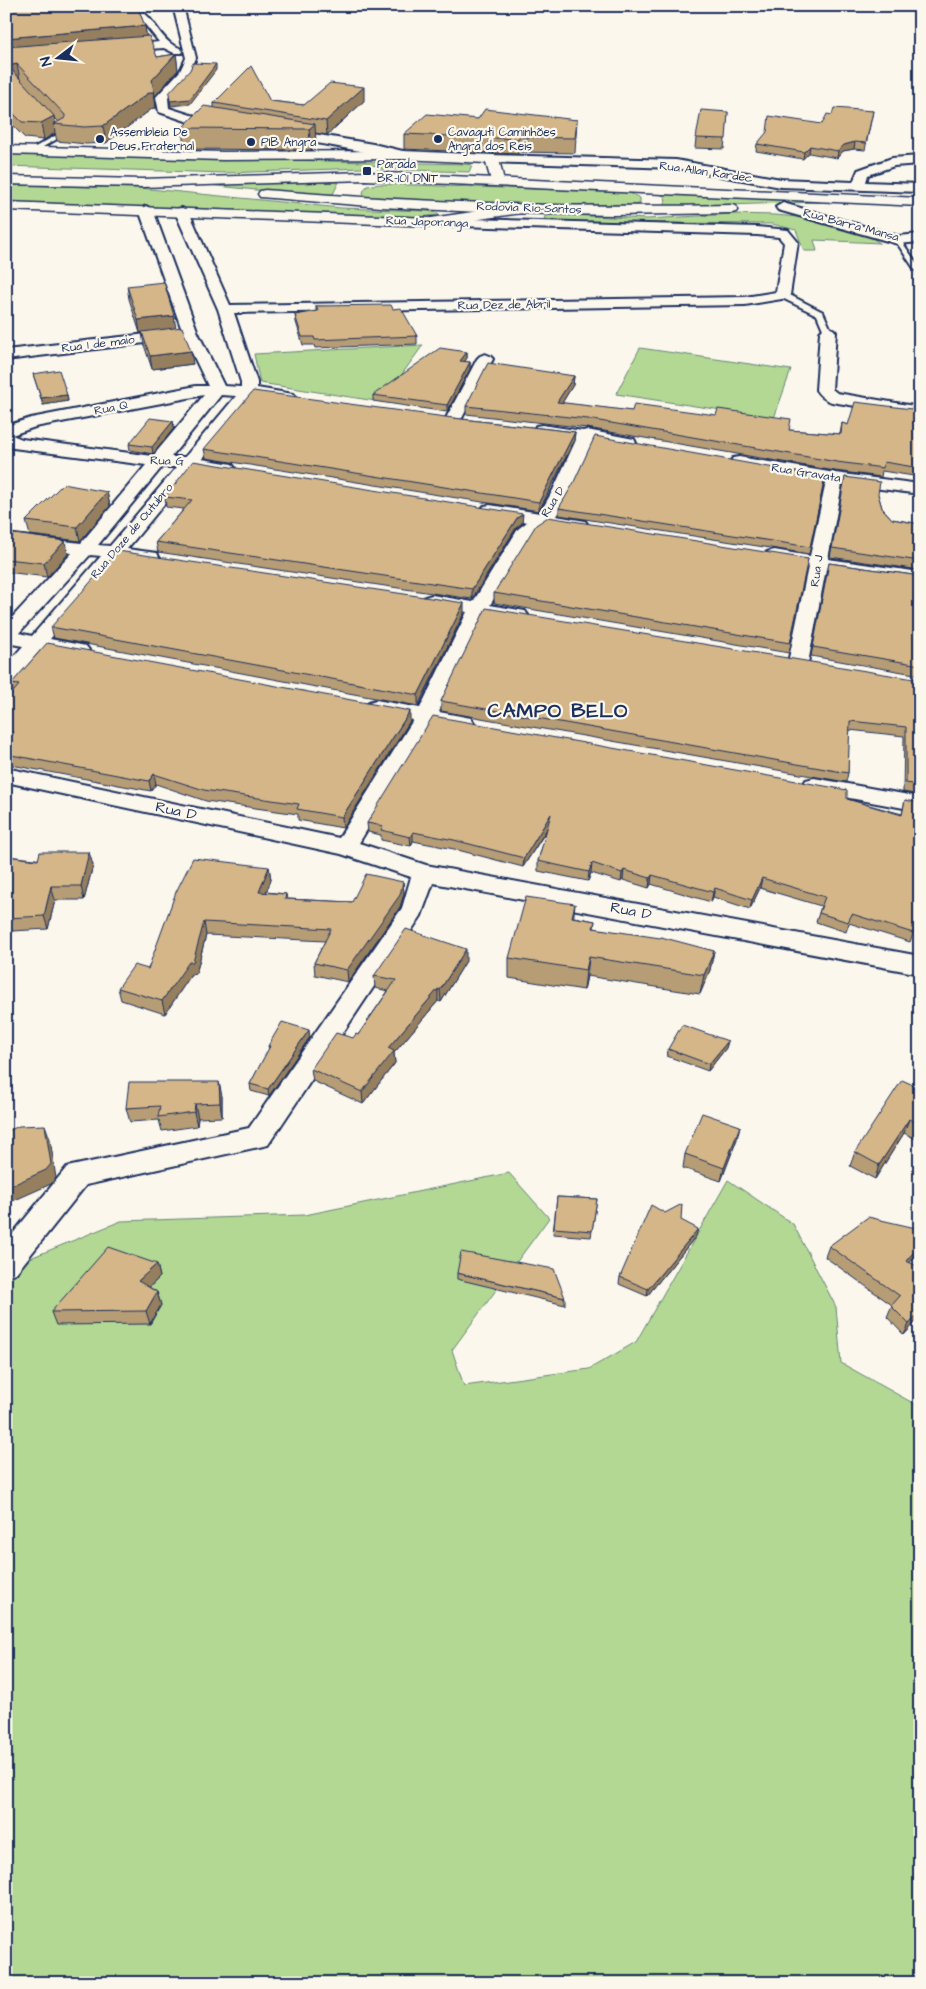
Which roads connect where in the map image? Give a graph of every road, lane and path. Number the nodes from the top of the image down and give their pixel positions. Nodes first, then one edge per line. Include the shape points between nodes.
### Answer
1 (125, 6) edge
2 (178, 6) edge
3 (166, 45) junction
4 (106, 50) edge
5 (191, 58) junction
6 (51, 119) edge
7 (237, 126) edge
8 (266, 130) edge
9 (6, 150) edge
10 (32, 151) junction
11 (403, 155) junction
12 (492, 159) junction
13 (920, 160) edge
14 (365, 176) junction
15 (6, 180) edge
16 (497, 181) junction
17 (142, 183) junction
18 (858, 187) junction
19 (635, 188) junction
20 (919, 198) edge
21 (354, 202) junction
22 (6, 206) edge
23 (783, 207) junction
24 (530, 208) junction
25 (146, 210) junction
26 (182, 212) junction
27 (626, 212) junction
28 (431, 222) junction
29 (920, 238) edge
30 (898, 240) junction
31 (917, 269) dead end
32 (783, 295) junction
33 (225, 309) junction
34 (828, 332) joint
35 (190, 333) junction
36 (6, 355) edge
37 (241, 356) junction
38 (485, 359) dead end
39 (204, 361) junction
40 (218, 389) junction
41 (248, 391) junction
42 (307, 399) edge
43 (920, 412) edge
44 (433, 417) edge
45 (453, 420) junction
46 (472, 422) edge
47 (529, 429) edge
48 (6, 432) edge
49 (587, 436) junction
50 (6, 439) edge
51 (644, 445) edge
52 (720, 458) edge
53 (159, 462) junction
54 (190, 462) junction
55 (239, 470) edge
56 (835, 478) junction
57 (920, 489) edge
58 (476, 508) edge
59 (545, 519) junction
60 (593, 527) edge
61 (6, 539) edge
62 (86, 548) junction
63 (115, 552) junction
64 (759, 554) edge
65 (164, 560) edge
66 (817, 563) junction
67 (920, 578) edge
68 (419, 599) edge
69 (478, 609) junction
70 (536, 618) edge
71 (6, 637) edge
72 (37, 643) junction
73 (96, 654) edge
74 (779, 660) edge
75 (6, 678) edge
76 (358, 703) edge
77 (426, 716) junction
78 (484, 726) edge
79 (6, 775) edge
80 (794, 781) edge
81 (920, 804) edge
82 (345, 847) junction
83 (424, 873) junction
84 (920, 965) edge
85 (6, 1264) edge

1 - 3 street via 147,20
2 - 5 street
3 - 4 street
3 - 5 street
5 - 7 street via 185,72 162,97 163,110
6 - 10 lane via 64,133
8 - 11 street
9 - 10 main road
10 - 11 main road via 223,156
11 - 12 main road
12 - 16 main road
12 - 18 street, Rua Allan Kardec via 676,164 781,184
13 - 18 street via 892,162 862,173
14 - 16 main road, Rodovia Rio-Santos
14 - 17 main road, Rodovia Rio-Santos
14 - 21 main road via 349,185 345,195
15 - 17 main road, Rodovia Rio-Santos
16 - 19 main road, Rodovia Rio-Santos
17 - 21 main road, Rodovia Rio-Santos
18 - 20 street, Rua Allan Kardec
19 - 20 main road, Rodovia Rio-Santos
19 - 27 main road via 648,195 650,202
20 - 23 main road, Rodovia Rio-Santos
21 - 24 main road, Rodovia Rio-Santos
22 - 25 main road, Rua Japoranga
23 - 27 main road, Rodovia Rio-Santos
23 - 30 street, Rua Barra Mansa
24 - 27 main road, Rodovia Rio-Santos
24 - 28 main road
25 - 26 main road, Rua Japoranga
25 - 35 street
26 - 28 main road, Rua Japoranga
26 - 33 street
28 - 32 street, Rua Japoranga via 783,233 791,242
29 - 30 street, Rua Barra Mansa
30 - 31 lane
32 - 33 street, Rua Dez de Abril via 746,301
32 - 34 lane via 820,314
33 - 37 street
34 - 43 street via 824,390 832,397
35 - 36 street, Rua 1 de maio
35 - 39 street
37 - 39 street
37 - 41 street via 249,382
38 - 45 street
39 - 40 street
40 - 41 street
40 - 48 street, Rua Q via 32,423
40 - 53 street, Rua Doze de Outubro
41 - 42 street
41 - 54 street, Rua Doze de Outubro
44 - 45 street
45 - 46 street
47 - 49 street
49 - 51 street
49 - 59 street, Rua D
50 - 53 street, Rua G via 19,444
52 - 56 street, Rua Gravata
53 - 54 street, Rua G
53 - 62 street, Rua Doze de Outubro
54 - 55 street, Rua G
54 - 63 street, Rua Doze de Outubro
56 - 57 street, Rua Gravata
56 - 66 street, Rua J
58 - 59 street
59 - 60 street
59 - 69 street, Rua D via 527,529
61 - 62 street
62 - 63 street
62 - 71 street, Rua Doze de Outubro
63 - 65 street
63 - 72 street, Rua Doze de Outubro
64 - 66 street
66 - 67 street
66 - 74 street, Rua J via 807,664
68 - 69 street
69 - 70 street
69 - 77 street, Rua D
71 - 72 street
72 - 73 street
72 - 75 street, Rua Doze de Outubro
76 - 77 street
77 - 78 street
77 - 82 street, Rua D
79 - 82 street, Rua D
80 - 81 street
82 - 83 street, Rua D
83 - 84 street, Rua D
83 - 85 street via 413,910 258,1137 77,1175

